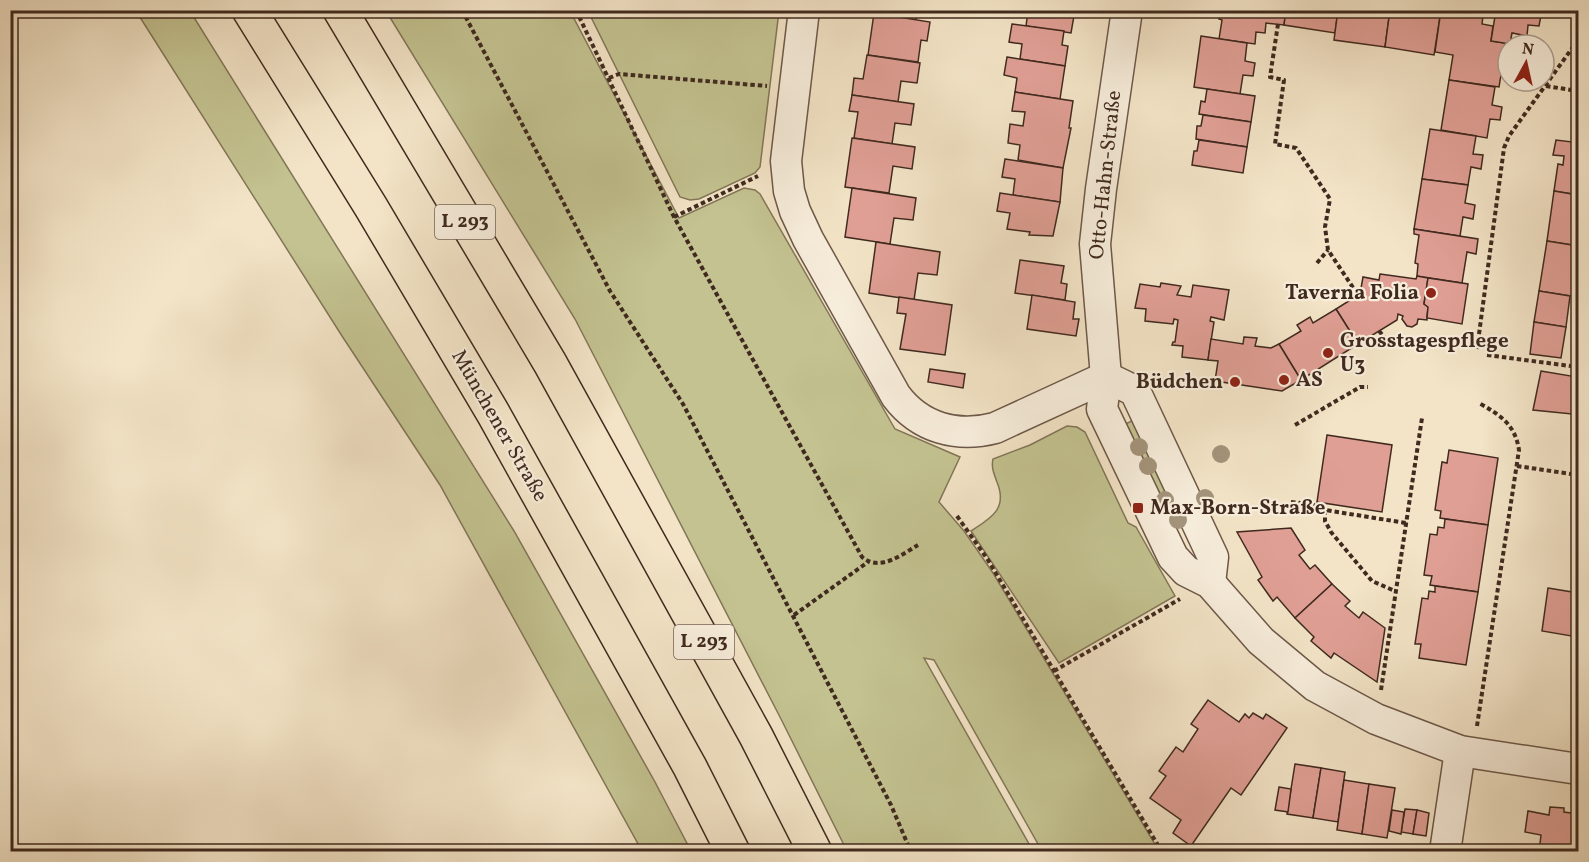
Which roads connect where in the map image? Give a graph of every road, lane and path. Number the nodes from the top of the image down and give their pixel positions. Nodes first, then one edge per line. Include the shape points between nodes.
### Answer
1 (249, 10) edge
2 (340, 10) edge
3 (462, 10) edge
4 (576, 10) edge
5 (804, 10) edge
6 (1127, 10) edge
7 (1278, 24) dead end
8 (1578, 40) edge
9 (1556, 72) edge
10 (609, 78) junction
11 (795, 88) junction
12 (1556, 88) edge
13 (1578, 91) edge
14 (1541, 93) edge
15 (786, 161) junction
16 (674, 217) junction
17 (1328, 250) junction
18 (1317, 263) dead end
19 (1358, 295) dead end
20 (1379, 331) dead end
21 (1386, 339) dead end
22 (1477, 349) dead end
23 (1487, 355) dead end
24 (1578, 367) edge
25 (1106, 376) junction
26 (1368, 387) dead end
27 (1479, 403) dead end
28 (1422, 418) dead end
29 (1295, 425) dead end
30 (1517, 466) junction
31 (1578, 475) edge
32 (1291, 502) dead end
33 (1325, 510) junction
34 (957, 516) dead end
35 (1406, 522) junction
36 (918, 545) dead end
37 (868, 562) junction
38 (1210, 583) junction
39 (1395, 591) junction
40 (794, 615) junction
41 (1054, 671) junction
42 (1376, 719) junction
43 (1466, 752) junction
44 (1578, 769) edge
45 (732, 852) edge
46 (815, 852) edge
47 (911, 852) edge
48 (1162, 852) edge
49 (1445, 852) edge

1 - 45 highway, Münchener Straße via 493,413 690,767
2 - 46 highway, L 293 via 550,363 750,725
3 - 40 path via 610,291 683,404
4 - 10 path
5 - 11 street
6 - 25 street, Otto-Hahn-Straße via 1095,244
7 - 17 path via 1270,78 1284,80 1275,144 1296,148 1330,199 1325,227
8 - 9 path
10 - 11 path via 619,74
10 - 16 path
11 - 15 street
12 - 13 path
14 - 22 path via 1509,135 1504,148
15 - 16 path
15 - 25 street via 789,191 808,239 904,407 947,431 980,432 995,429
16 - 37 path
17 - 18 path
17 - 19 path
20 - 21 path
23 - 24 path
25 - 38 street via 1135,391 1213,557
26 - 29 path via 1360,387
27 - 30 path via 1502,416 1517,437
28 - 35 path
30 - 31 path
30 - 43 path
32 - 33 path
33 - 35 path
33 - 39 path via 1331,532 1372,581
34 - 41 path
35 - 39 path
36 - 37 path via 886,562
37 - 40 path
38 - 41 path
38 - 42 street via 1261,641 1315,686
39 - 42 path
40 - 47 path
41 - 48 path
42 - 43 street
43 - 44 street
43 - 49 street

